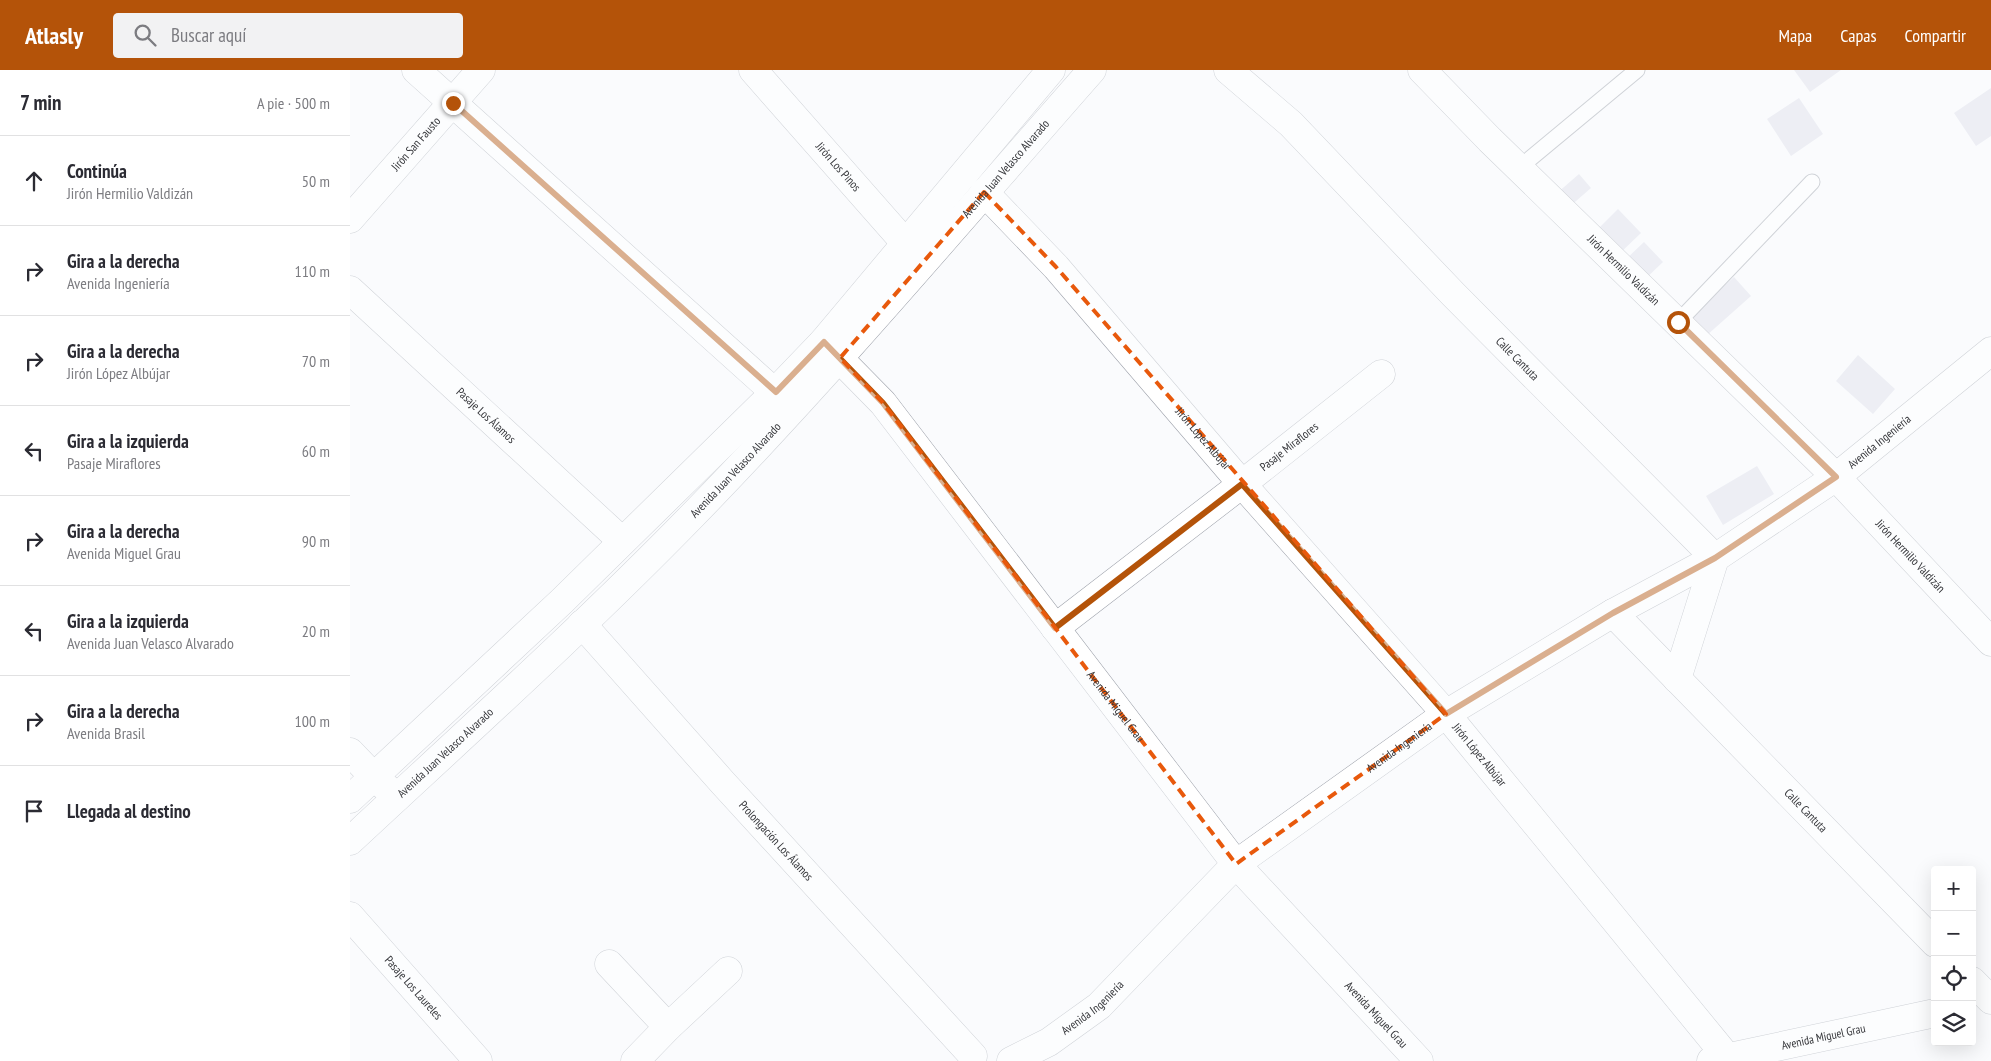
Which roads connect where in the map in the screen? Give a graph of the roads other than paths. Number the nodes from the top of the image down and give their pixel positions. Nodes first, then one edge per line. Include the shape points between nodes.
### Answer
1 (416, 70) edge
2 (481, 70) edge
3 (753, 70) edge
4 (1051, 70) edge
5 (1092, 70) edge
6 (1228, 70) edge
7 (1422, 70) edge
8 (1638, 70) edge
9 (453, 103) junction
10 (1519, 168) junction
11 (1812, 182) dead end
12 (984, 192) junction
13 (350, 218) edge
14 (914, 254) junction
15 (350, 290) edge
16 (1678, 322) junction
17 (832, 350) junction
18 (1991, 351) edge
19 (1380, 374) dead end
20 (784, 401) junction
21 (1836, 477) junction
22 (1242, 484) junction
23 (622, 541) junction
24 (1715, 558) junction
25 (1613, 613) junction
26 (582, 624) junction
27 (1055, 628) junction
28 (1991, 642) edge
29 (1677, 679) junction
30 (1446, 714) junction
31 (350, 752) edge
32 (374, 777) junction
33 (397, 797) junction
34 (350, 799) edge
35 (350, 842) edge
36 (1236, 864) junction
37 (350, 916) edge
38 (1931, 939) edge
39 (609, 964) dead end
40 (728, 971) dead end
41 (1976, 985) edge
42 (1991, 1001) edge
43 (1976, 1004) edge
44 (1931, 1014) edge
45 (668, 1027) junction
46 (973, 1056) dead end
47 (1719, 1059) edge
48 (478, 1061) edge
49 (635, 1061) edge
50 (1011, 1061) edge
51 (1419, 1061) edge

1 - 9 street
2 - 9 street, Jirón San Fausto
3 - 14 street, Jirón Los Pinos
4 - 14 street, Avenida Juan Velasco Alvarado via 965,171
5 - 12 street, Avenida Juan Velasco Alvarado
6 - 24 street, Calle Cantuta via 1292,124 1453,294
7 - 10 street, Jirón Hermilio Valdizán
8 - 10 lane
9 - 13 street, Jirón San Fausto
9 - 20 street
10 - 16 street, Jirón Hermilio Valdizán
11 - 16 lane
12 - 14 street, Avenida Juan Velasco Alvarado
12 - 22 street, Jirón López Albújar via 1056,267
14 - 17 street, Avenida Juan Velasco Alvarado
15 - 23 street, Pasaje Los Álamos
16 - 21 street, Jirón Hermilio Valdizán
17 - 20 street, Avenida Juan Velasco Alvarado
17 - 27 street, Avenida Miguel Grau via 883,403
18 - 21 street, Avenida Ingeniería
19 - 22 street, Pasaje Miraflores
20 - 23 street, Avenida Juan Velasco Alvarado
20 - 26 street, Avenida Juan Velasco Alvarado via 692,516
21 - 24 street, Avenida Ingeniería
21 - 28 street, Jirón Hermilio Valdizán
22 - 27 street, Pasaje Miraflores
22 - 30 street, Jirón López Albújar
23 - 32 street, Avenida Juan Velasco Alvarado
24 - 25 street, Avenida Ingeniería
24 - 29 street
25 - 29 street, Calle Cantuta
25 - 30 street, Avenida Ingeniería
26 - 33 street, Avenida Juan Velasco Alvarado
26 - 46 street, Prolongación Los Álamos via 723,784
27 - 36 street, Avenida Miguel Grau
29 - 38 street, Calle Cantuta
30 - 36 street, Avenida Ingeniería
30 - 47 street, Jirón López Albújar
31 - 32 street
32 - 33 street
32 - 34 street, Avenida Juan Velasco Alvarado
33 - 35 street, Avenida Juan Velasco Alvarado
36 - 50 street, Avenida Ingeniería via 1099,1006 1049,1042
36 - 51 street, Avenida Miguel Grau
37 - 48 street, Pasaje Los Laureles
39 - 45 street
40 - 45 street
41 - 42 street
42 - 43 street
44 - 47 street, Avenida Miguel Grau
45 - 49 street

